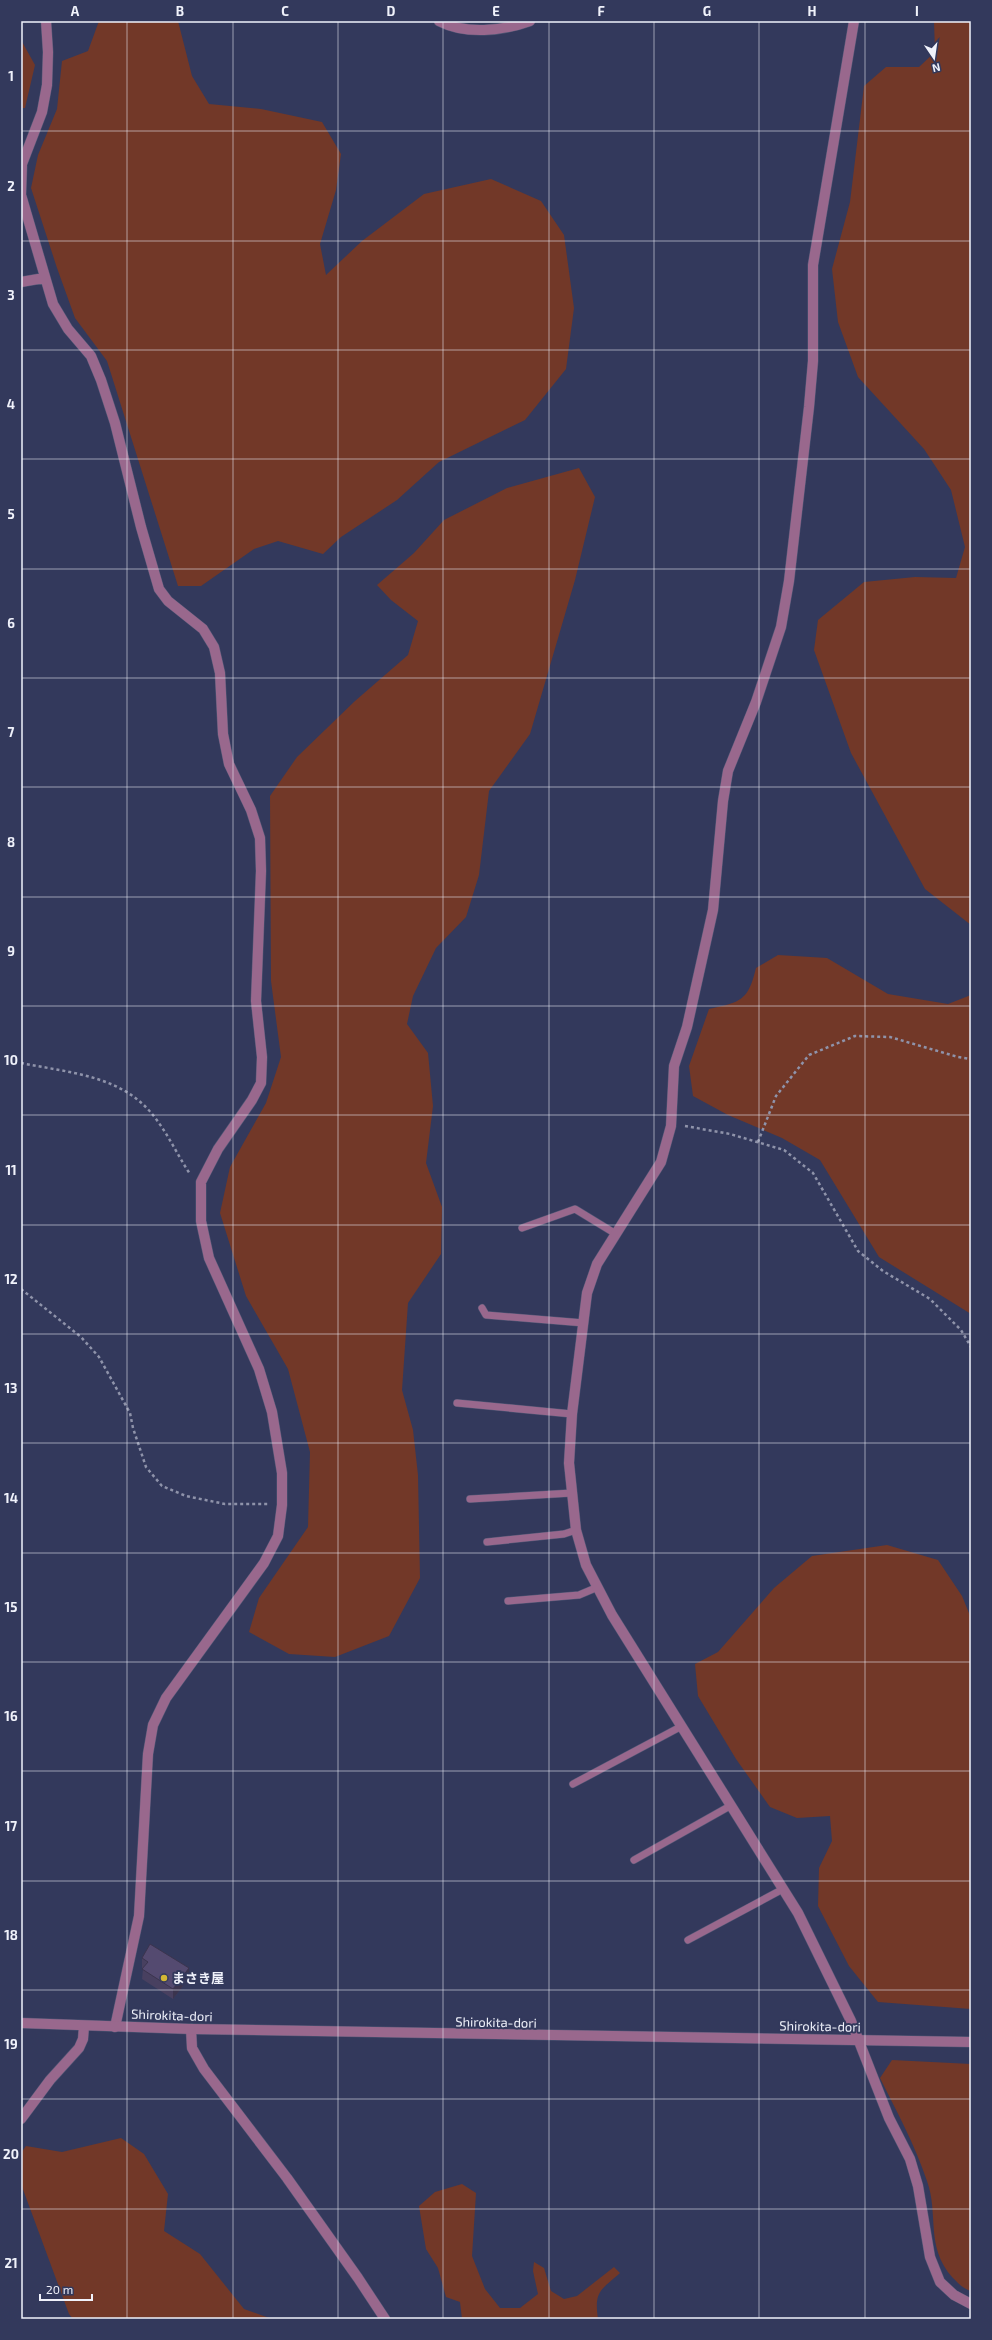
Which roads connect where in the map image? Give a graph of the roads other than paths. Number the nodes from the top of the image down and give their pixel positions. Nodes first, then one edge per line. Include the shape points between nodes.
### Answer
1 (46, 21) edge
2 (439, 21) edge
3 (530, 21) edge
4 (854, 21) edge
5 (44, 278) junction
6 (21, 282) edge
7 (522, 1228) dead end
8 (616, 1234) junction
9 (482, 1308) dead end
10 (584, 1323) junction
11 (457, 1403) dead end
12 (572, 1414) junction
13 (572, 1493) junction
14 (470, 1499) dead end
15 (576, 1530) junction
16 (486, 1542) dead end
17 (598, 1587) junction
18 (508, 1601) dead end
19 (682, 1726) junction
20 (573, 1784) dead end
21 (730, 1806) junction
22 (634, 1860) dead end
23 (784, 1889) junction
24 (688, 1940) dead end
25 (21, 2023) edge
26 (84, 2026) junction
27 (115, 2027) junction
28 (192, 2029) junction
29 (860, 2040) junction
30 (971, 2042) edge
31 (21, 2119) edge
32 (971, 2304) edge
33 (385, 2319) edge

1 - 5 street via 47,85 42,112 22,164 21,195
2 - 3 street via 452,28 480,30 520,25
4 - 8 street via 814,265 813,361 789,581 781,626 770,663 728,771 713,910 687,1027 674,1066 671,1126 661,1162
5 - 6 street
5 - 27 street via 53,304 68,329 91,356 101,380 159,589 168,601 203,629 214,647 220,673 223,734 229,764 251,810 260,838 256,1001 262,1058 261,1083 218,1149 201,1182 201,1221 210,1258 259,1369 272,1412 282,1473 282,1505 278,1536 264,1564 166,1698 153,1725 148,1754 139,1916
7 - 8 lane via 576,1209
8 - 10 street via 597,1264 586,1293
9 - 10 lane via 486,1315
10 - 12 street
11 - 12 lane
12 - 13 street via 569,1463
13 - 14 lane
13 - 15 street
15 - 16 lane via 564,1534
15 - 17 street via 586,1565
17 - 18 lane via 580,1596
17 - 19 street via 612,1615
19 - 20 lane
19 - 21 street
21 - 22 lane
21 - 23 street
23 - 24 lane
23 - 29 street
25 - 26 street, Shirokita-dori
26 - 27 street, Shirokita-dori
26 - 31 street via 79,2048 50,2080
27 - 28 street, Shirokita-dori
28 - 29 street, Shirokita-dori
28 - 33 street via 192,2048 204,2069 287,2178
29 - 30 street, Shirokita-dori
29 - 32 street via 889,2118 910,2159 918,2186 930,2257 940,2282 954,2295

